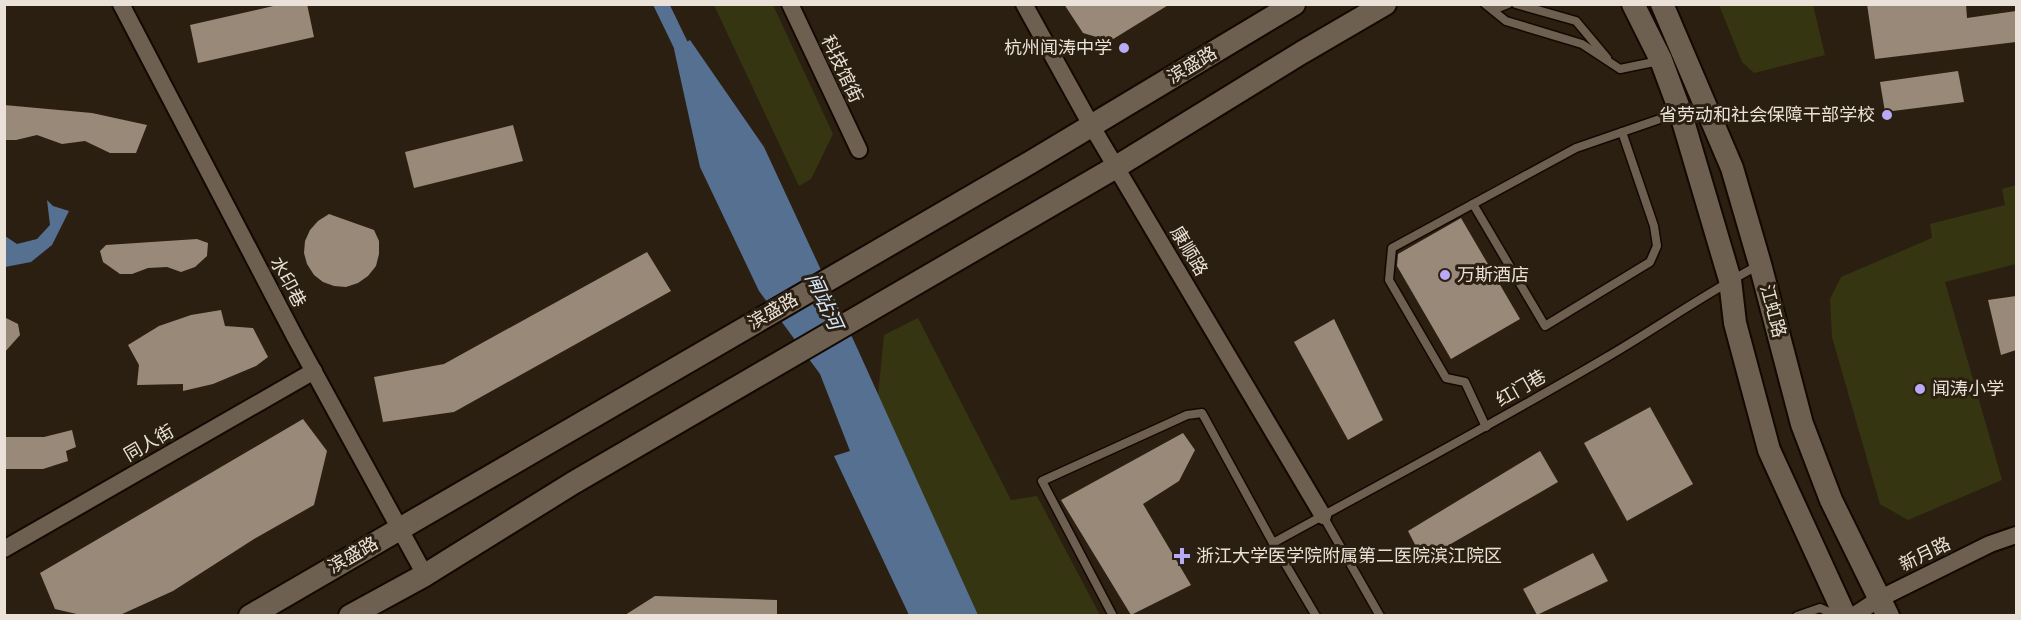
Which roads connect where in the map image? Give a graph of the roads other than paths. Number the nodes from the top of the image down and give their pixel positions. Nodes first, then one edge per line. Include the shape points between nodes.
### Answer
1 (121, 4) edge
2 (790, 4) edge
3 (1024, 4) edge
4 (1294, 4) edge
5 (1385, 4) edge
6 (1508, 4) edge
7 (1516, 4) edge
8 (1633, 4) edge
9 (1662, 4) edge
10 (1489, 7) edge
11 (1661, 60) junction
12 (1612, 65) junction
13 (1680, 111) junction
14 (1091, 125) junction
15 (1622, 132) junction
16 (859, 150) dead end
17 (1116, 167) junction
18 (1473, 204) junction
19 (1760, 264) junction
20 (1730, 280) junction
21 (314, 371) junction
22 (1486, 427) junction
23 (1323, 516) junction
24 (399, 528) junction
25 (2016, 535) edge
26 (1273, 543) junction
27 (4, 549) edge
28 (425, 575) junction
29 (1883, 607) edge
30 (250, 615) edge
31 (350, 615) edge
32 (1113, 615) edge
33 (1316, 615) edge
34 (1380, 615) edge
35 (1797, 615) edge
36 (1838, 615) edge
37 (1845, 615) edge
38 (1853, 615) edge

1 - 21 street, 水印巷
2 - 16 street, 科技馆街
3 - 14 street, 康顺路
4 - 14 main road, 滨盛路
5 - 17 main road
6 - 10 lane
7 - 12 lane via 1576,21
8 - 11 main road, 江虹路
9 - 19 main road, 江虹路 via 1732,168
10 - 12 lane via 1506,21 1582,44
11 - 12 lane via 1620,69
11 - 13 main road, 江虹路
13 - 15 lane
13 - 20 main road, 江虹路
14 - 17 street, 康顺路
14 - 24 main road, 滨盛路
15 - 18 lane via 1576,148
15 - 18 lane via 1654,226 1657,246 1650,262 1545,326
17 - 23 street, 康顺路
17 - 28 main road via 573,483
18 - 22 lane via 1392,248 1389,280 1446,378 1465,382
19 - 20 lane, 红门巷
19 - 29 main road, 江虹路 via 1803,424 1832,500
20 - 22 lane, 红门巷
20 - 37 main road, 江虹路 via 1735,323 1770,450
21 - 24 street, 水印巷
21 - 27 street, 同人街
22 - 23 lane, 红门巷
23 - 26 lane, 红门巷
23 - 34 lane
24 - 28 street, 水印巷
24 - 30 main road, 滨盛路
25 - 29 street, 新月路 via 1990,544
26 - 32 lane via 1202,413 1187,415 1042,481
26 - 33 lane
28 - 31 main road
29 - 38 street, 新月路
35 - 36 lane via 1820,608

